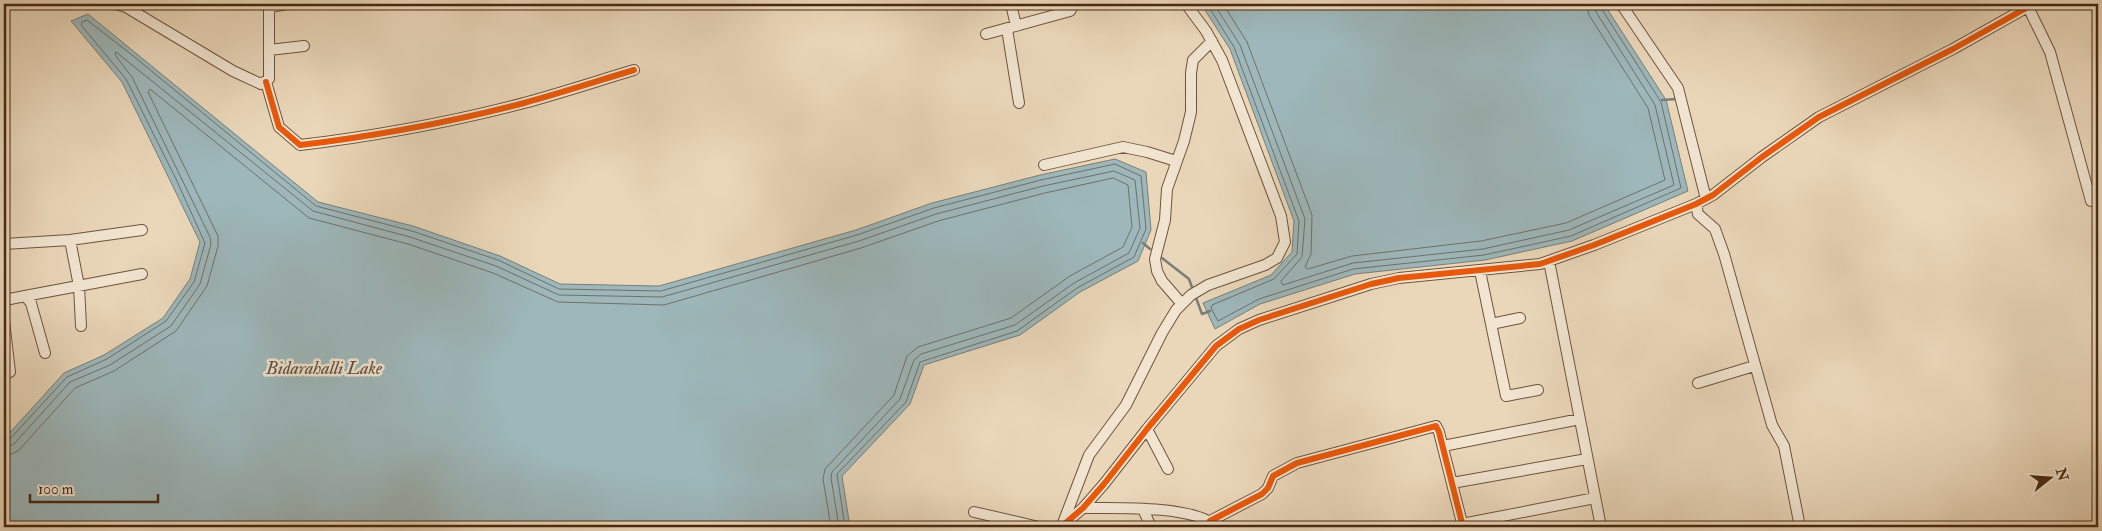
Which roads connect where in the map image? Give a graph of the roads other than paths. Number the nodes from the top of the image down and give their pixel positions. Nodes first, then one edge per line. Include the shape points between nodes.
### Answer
1 (88, 4) edge
2 (109, 4) edge
3 (115, 4) edge
4 (287, 4) edge
5 (1010, 4) edge
6 (1074, 4) edge
7 (1186, 4) edge
8 (1621, 4) edge
9 (270, 5) edge
10 (2030, 5) edge
11 (1011, 27) junction
12 (986, 34) dead end
13 (1212, 41) junction
14 (304, 46) dead end
15 (269, 50) junction
16 (634, 70) dead end
17 (266, 82) junction
18 (1019, 103) dead end
19 (1176, 161) junction
20 (1044, 165) dead end
21 (1706, 199) junction
22 (2091, 201) dead end
23 (1696, 204) junction
24 (142, 230) dead end
25 (70, 240) junction
26 (4, 244) edge
27 (1549, 262) junction
28 (1480, 271) junction
29 (142, 274) dead end
30 (79, 286) junction
31 (25, 296) junction
32 (4, 297) edge
33 (1182, 304) junction
34 (1520, 318) dead end
35 (4, 321) edge
36 (1491, 324) junction
37 (81, 326) dead end
38 (44, 353) dead end
39 (1754, 366) junction
40 (10, 372) dead end
41 (1698, 383) dead end
42 (1538, 390) dead end
43 (1580, 419) junction
44 (1146, 429) junction
45 (1443, 446) junction
46 (1588, 459) junction
47 (1168, 469) dead end
48 (1452, 483) junction
49 (1595, 498) junction
50 (1083, 508) junction
51 (1142, 509) junction
52 (974, 512) dead end
53 (1213, 524) edge
54 (1062, 526) edge
55 (1462, 526) edge
56 (1039, 527) edge
57 (1151, 527) edge
58 (1601, 527) edge
59 (1800, 527) edge

1 - 2 street
3 - 17 street via 126,7 234,71 262,84
4 - 9 street
5 - 11 street
6 - 11 street via 1070,11
7 - 13 street
8 - 21 street via 1674,80
9 - 15 street
10 - 21 street via 1953,49 1818,117
10 - 22 street via 2050,52
11 - 12 street
11 - 18 street
13 - 19 street via 1193,60 1191,112
13 - 33 street via 1281,216 1285,237 1281,253 1272,262 1208,285
14 - 15 street
15 - 17 street via 269,79
16 - 17 street via 523,103 338,141 300,145 280,127
19 - 20 street via 1123,147
19 - 33 street via 1167,190 1165,220 1155,259 1162,281
21 - 23 street
23 - 27 street
23 - 39 street via 1698,214 1715,229
24 - 25 street
25 - 26 street
25 - 30 street
27 - 28 street
27 - 43 street
28 - 36 street
28 - 44 street via 1399,278 1371,284 1249,324 1216,346
29 - 30 street
30 - 31 street
30 - 37 street
31 - 32 street
31 - 38 street via 31,303
33 - 54 street via 1167,324 1126,405 1089,455
34 - 36 street
35 - 40 street
36 - 42 street via 1506,396
39 - 41 street
39 - 59 street via 1772,425 1784,446
43 - 45 street
43 - 46 street
44 - 47 street
44 - 50 street
45 - 48 street
45 - 53 street via 1438,428 1433,426 1306,460 1273,476 1262,494
46 - 48 street
46 - 49 street
48 - 55 street
49 - 55 street
49 - 58 street
50 - 51 street
50 - 54 street
51 - 53 street via 1194,515
51 - 57 street
52 - 56 street

